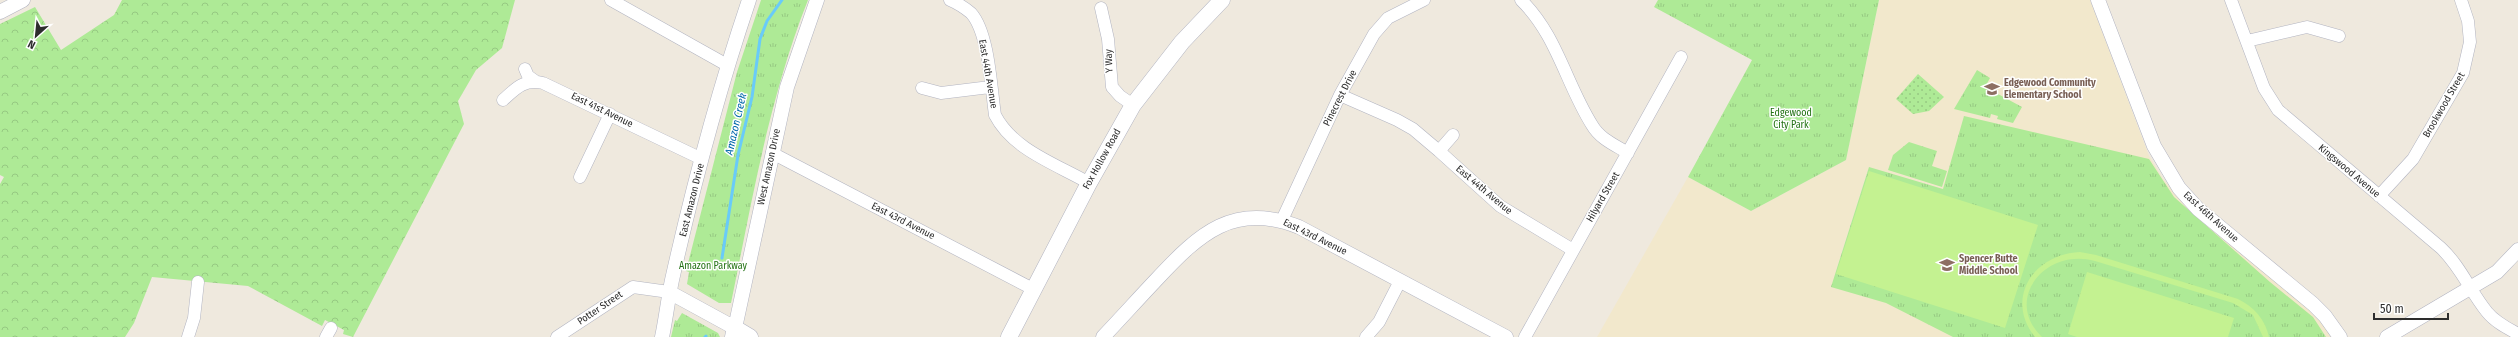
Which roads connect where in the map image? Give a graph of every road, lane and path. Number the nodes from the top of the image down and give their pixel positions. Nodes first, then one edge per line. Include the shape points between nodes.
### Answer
1 (23, 0) edge
2 (612, 0) edge
3 (749, 0) edge
4 (817, 0) edge
5 (950, 0) edge
6 (1222, 0) edge
7 (1424, 0) edge
8 (1521, 0) edge
9 (2098, 0) edge
10 (2231, 0) edge
11 (2461, 0) edge
12 (1101, 8) dead end
13 (0, 12) edge
14 (2339, 36) dead end
15 (2247, 41) junction
16 (1681, 57) dead end
17 (727, 65) junction
18 (525, 69) dead end
19 (535, 81) junction
20 (990, 87) junction
21 (922, 88) dead end
22 (1340, 95) junction
23 (503, 100) dead end
24 (1132, 105) junction
25 (610, 114) junction
26 (1454, 136) dead end
27 (1439, 151) junction
28 (1628, 153) junction
29 (772, 154) junction
30 (702, 159) junction
31 (580, 177) dead end
32 (1089, 183) junction
33 (2379, 196) junction
34 (1282, 220) junction
35 (1573, 250) junction
36 (2518, 250) edge
37 (1400, 281) junction
38 (198, 282) dead end
39 (2472, 287) junction
40 (1033, 289) junction
41 (669, 292) junction
42 (734, 333) edge
43 (2518, 334) edge
44 (188, 337) edge
45 (557, 337) edge
46 (662, 337) edge
47 (750, 337) edge
48 (1009, 337) edge
49 (1103, 337) edge
50 (1366, 337) edge
51 (1506, 337) edge
52 (1525, 337) edge
53 (2340, 337) edge
54 (2387, 337) edge

1 - 13 street
2 - 17 street
3 - 17 street, East Amazon Drive
4 - 29 street, West Amazon Drive via 786,87
5 - 20 street, East 44th Avenue via 971,14 978,25 983,39
6 - 24 main road, Fox Hollow Road via 1182,42
7 - 22 street, Pinecrest Drive via 1388,18 1374,34
8 - 28 street via 1534,12 1550,37 1592,126 1606,141
9 - 53 street, East 46th Avenue via 2154,146 2179,188 2198,209 2313,304
10 - 15 street, Kingswood Avenue
11 - 33 street, Brookwood Street via 2468,21 2470,42 2463,73 2413,159
12 - 24 street, Y Way via 1108,39 1112,87
14 - 15 street via 2307,27
15 - 33 street, Kingswood Avenue via 2264,88 2278,110
16 - 28 street, Hilyard Street
17 - 30 street, East Amazon Drive
18 - 19 street via 528,76
19 - 23 street via 523,83
19 - 25 street, East 41st Avenue via 552,86
20 - 21 street via 942,94
20 - 32 street, East 44th Avenue via 995,115 1010,137
22 - 27 street, East 44th Avenue via 1413,129
22 - 34 street, Pinecrest Drive
24 - 32 main road, Fox Hollow Road
25 - 30 street, East 41st Avenue
25 - 31 street
26 - 27 street
27 - 35 street, East 44th Avenue via 1500,206
28 - 35 street, Hilyard Street
29 - 40 street, East 43rd Avenue
29 - 42 street, West Amazon Drive
30 - 41 street, East Amazon Drive
32 - 40 main road, Fox Hollow Road
33 - 39 street, Kingswood Avenue via 2446,253
34 - 37 street, East 43rd Avenue
34 - 49 street, East 43rd Avenue via 1239,220 1199,237
35 - 52 street, Hilyard Street
36 - 39 street via 2496,272
37 - 50 street via 1379,322
37 - 51 street, East 43rd Avenue
38 - 44 street via 194,318
39 - 43 street, Kingswood Avenue via 2488,312 2501,325
39 - 54 street
40 - 48 main road, Fox Hollow Road
41 - 42 street
41 - 45 street, Potter Street via 633,287
41 - 46 street, East Amazon Drive
42 - 47 main road

